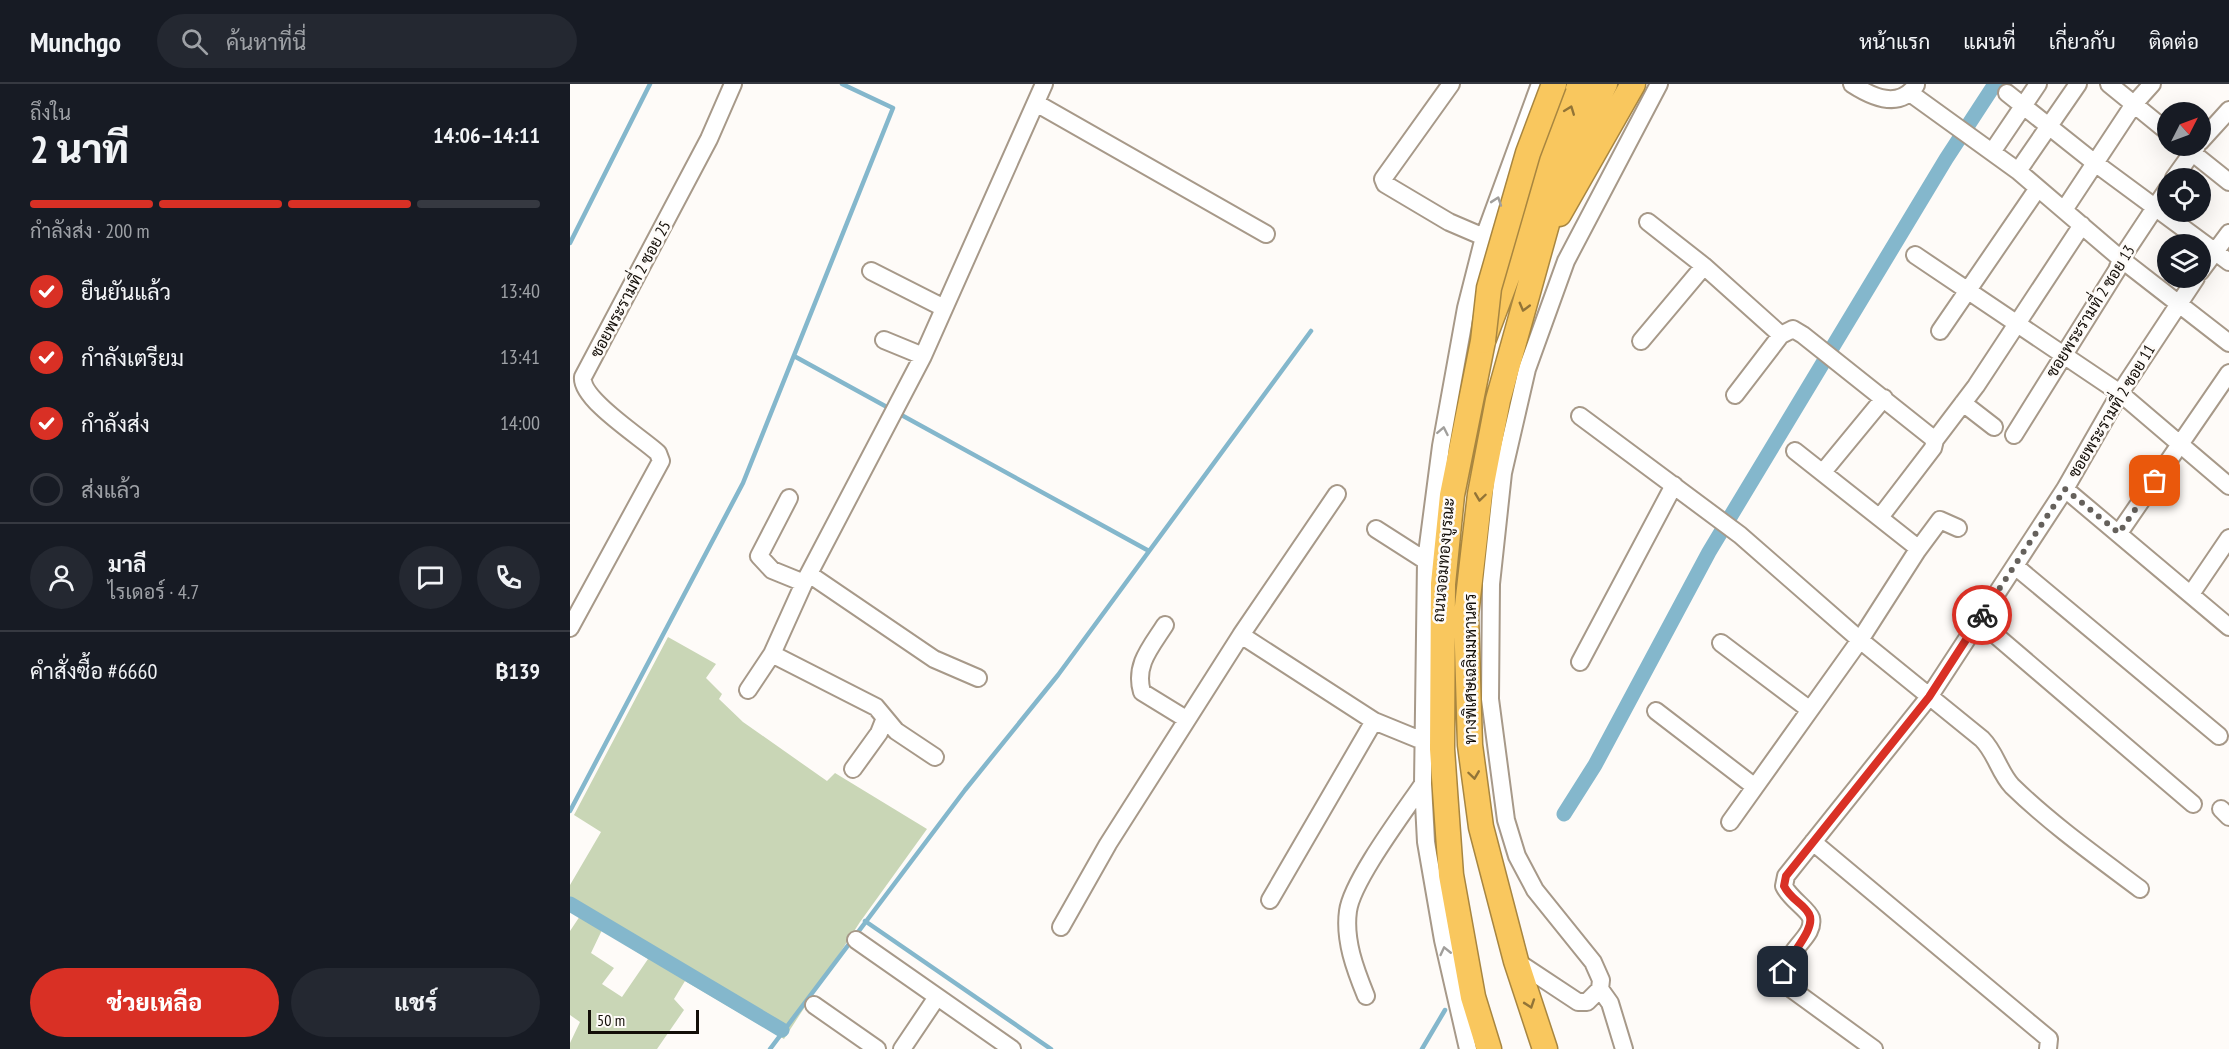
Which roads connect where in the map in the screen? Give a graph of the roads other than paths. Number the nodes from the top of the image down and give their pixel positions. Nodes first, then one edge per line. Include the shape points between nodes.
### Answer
1 (733, 84) edge
2 (1044, 84) edge
3 (1450, 84) edge
4 (1540, 84) edge
5 (1554, 84) edge
6 (1562, 84) edge
7 (1580, 84) edge
8 (1605, 84) edge
9 (1633, 84) edge
10 (1659, 84) edge
11 (1852, 84) edge
12 (2038, 84) edge
13 (2078, 84) edge
14 (2109, 84) edge
15 (2152, 84) edge
16 (1913, 89) edge
17 (2007, 93) dead end
18 (1036, 103) junction
19 (2134, 105) junction
20 (2023, 107) junction
21 (2229, 110) edge
22 (2157, 123) edge
23 (2049, 126) junction
24 (2211, 128) edge
25 (1992, 152) junction
26 (2203, 156) edge
27 (2095, 164) junction
28 (2018, 171) junction
29 (2229, 182) edge
30 (2038, 188) junction
31 (2157, 204) edge
32 (2155, 207) junction
33 (2064, 210) junction
34 (1648, 222) dead end
35 (2082, 225) junction
36 (2229, 233) edge
37 (1266, 234) dead end
38 (1485, 237) junction
39 (1539, 251) junction
40 (2216, 251) junction
41 (1915, 255) dead end
42 (2211, 258) edge
43 (2121, 259) junction
44 (2229, 262) edge
45 (1704, 266) junction
46 (871, 272) dead end
47 (2188, 288) edge
48 (1968, 291) junction
49 (2176, 304) junction
50 (944, 308) junction
51 (2016, 323) junction
52 (1940, 331) dead end
53 (1781, 334) junction
54 (884, 340) dead end
55 (1483, 341) junction
56 (1641, 341) dead end
57 (2229, 343) edge
58 (2062, 355) junction
59 (922, 356) junction
60 (2229, 373) edge
61 (2120, 393) junction
62 (1735, 395) dead end
63 (1884, 398) junction
64 (1963, 403) junction
65 (1580, 416) dead end
66 (1994, 427) dead end
67 (2014, 435) dead end
68 (1935, 440) junction
69 (2179, 445) junction
70 (1795, 451) dead end
71 (1823, 472) junction
72 (1674, 485) junction
73 (2229, 486) edge
74 (2065, 489) junction
75 (1337, 494) dead end
76 (789, 498) dead end
77 (1881, 516) junction
78 (1958, 528) dead end
79 (1376, 529) dead end
80 (2119, 533) junction
81 (2229, 538) edge
82 (1917, 551) junction
83 (1426, 561) junction
84 (2014, 566) junction
85 (807, 579) junction
86 (2191, 594) junction
87 (1979, 621) junction
88 (1165, 625) dead end
89 (2229, 627) edge
90 (570, 628) edge
91 (1241, 634) junction
92 (1860, 640) junction
93 (1721, 643) dead end
94 (772, 654) junction
95 (1580, 662) dead end
96 (978, 678) dead end
97 (748, 690) dead end
98 (1929, 697) junction
99 (1810, 710) junction
100 (1656, 711) dead end
101 (885, 717) junction
102 (1186, 719) junction
103 (1374, 721) junction
104 (2219, 736) dead end
105 (1423, 741) junction
106 (935, 757) dead end
107 (853, 769) dead end
108 (1423, 784) junction
109 (1755, 788) junction
110 (2193, 804) dead end
111 (1730, 822) dead end
112 (1814, 842) junction
113 (2140, 889) dead end
114 (1270, 900) dead end
115 (1061, 927) dead end
116 (856, 940) dead end
117 (1516, 961) junction
118 (1600, 990) junction
119 (1366, 996) dead end
120 (937, 997) junction
121 (814, 1005) dead end
122 (2049, 1044) edge
123 (877, 1049) edge
124 (902, 1049) edge
125 (1012, 1049) edge
126 (1468, 1049) edge
127 (1484, 1049) edge
128 (1489, 1049) edge
129 (1545, 1049) edge
130 (1623, 1049) edge
131 (1874, 1049) edge

1 - 90 street, ซอยพระรามที่ 2 ซอย 25 via 709,139 582,376 585,389 594,400 658,453 661,461
2 - 18 street
3 - 38 street via 1383,179 1385,184 1449,222
38 -> 4 street
5 - 55 highway, bridge via 1528,153 1489,288
6 - 127 street, ถนนจอมทองบูรณะ via 1473,342 1443,523 1435,747 1448,885 1466,986
55 -> 7 highway, bridge
8 - 39 highway via 1562,170
9 - 39 highway
10 - 118 street via 1566,261 1527,369 1503,473 1491,584 1490,699 1506,820 1517,856 1535,890 1593,962 1601,980
11 - 16 street via 1873,98 1891,99
12 - 20 street
13 - 23 street
14 - 19 street
15 - 19 street
16 - 25 street
17 - 20 street
18 - 37 street
18 - 50 street
19 - 22 street
19 - 27 street
20 - 23 street
20 - 25 street
21 - 24 street
23 - 27 street
23 - 28 street
25 - 28 street
26 - 29 street
27 - 32 street
27 - 33 street
28 - 30 street
30 - 33 street
30 - 48 street
31 - 32 street, ซอยพระรามที่ 2 ซอย 13
32 - 40 street
32 - 43 street, ซอยพระรามที่ 2 ซอย 13
33 - 35 street
34 - 45 street
35 - 43 street
35 - 51 street
36 - 40 street
83 -> 38 street via 1441,446 1466,308
39 -> 117 highway, ทางพิเศษเฉลิมมหานคร via 1498,400 1480,494 1466,615 1470,745 1478,803
40 - 42 street
40 - 44 street
41 - 48 street
43 - 49 street
43 - 58 street, ซอยพระรามที่ 2 ซอย 13
45 - 53 street
45 - 56 street
46 - 50 street
47 - 49 street, ซอยพระรามที่ 2 ซอย 11
48 - 51 street
48 - 52 street
49 - 57 street
49 - 61 street, ซอยพระรามที่ 2 ซอย 11
50 - 59 street
51 - 58 street
51 - 64 street
53 - 62 street
53 - 63 street via 1793,329
54 - 59 street
55 - 128 highway, ทางพิเศษเฉลิมมหานคร via 1452,495 1441,630 1442,749 1451,875 1473,997
58 - 61 street
58 - 67 street, ซอยพระรามที่ 2 ซอย 13
59 - 85 street
60 - 69 street
61 - 69 street
61 - 74 street, ซอยพระรามที่ 2 ซอย 11
63 - 68 street
63 - 71 street
64 - 66 street
64 - 68 street
65 - 72 street
68 - 77 street via 1933,448
69 - 73 street
69 - 80 street
70 - 71 street
71 - 77 street
72 - 92 street via 1740,535
72 - 95 street
74 - 80 street
74 - 84 street, ซอยพระรามที่ 2 ซอย 11
75 - 91 street
76 - 85 street via 759,556 772,570
77 - 82 street
78 - 82 street via 1940,520
79 - 83 street
80 - 86 street
81 - 86 street
82 - 92 street
83 - 105 street
84 - 87 street, ซอยพระรามที่ 2 ซอย 11
84 - 104 street
85 - 94 street
85 - 96 street via 934,659
86 - 89 street
87 - 98 street, ซอยพระรามที่ 2 ซอย 11
87 - 110 street
88 - 102 street via 1144,657 1139,682 1142,692
91 - 102 street
91 - 103 street
92 - 98 street
92 - 99 street
93 - 99 street
94 - 97 street
94 - 101 street via 876,707
98 - 112 street, ซอยพระรามที่ 2 ซอย 11
98 - 113 street via 1988,746 2010,783 2050,821
99 - 109 street
100 - 109 street
101 - 106 street via 909,741
101 - 107 street via 879,733
102 - 115 street
103 - 105 street
103 - 114 street
105 - 108 street
108 - 119 street via 1355,888 1348,910 1354,966
126 -> 108 street via 1432,882
109 - 111 street
112 - 122 street
112 - 131 street, ซอยพระรามที่ 2 ซอย 11 via 1786,876 1784,886 1811,919 1810,928 1786,962 1786,985
116 - 120 street
117 - 118 street via 1578,1002 1587,1002
117 -> 129 highway, ทางพิเศษเฉลิมมหานคร
118 - 130 street via 1610,1003
120 - 124 street
120 - 125 street
121 - 123 street

